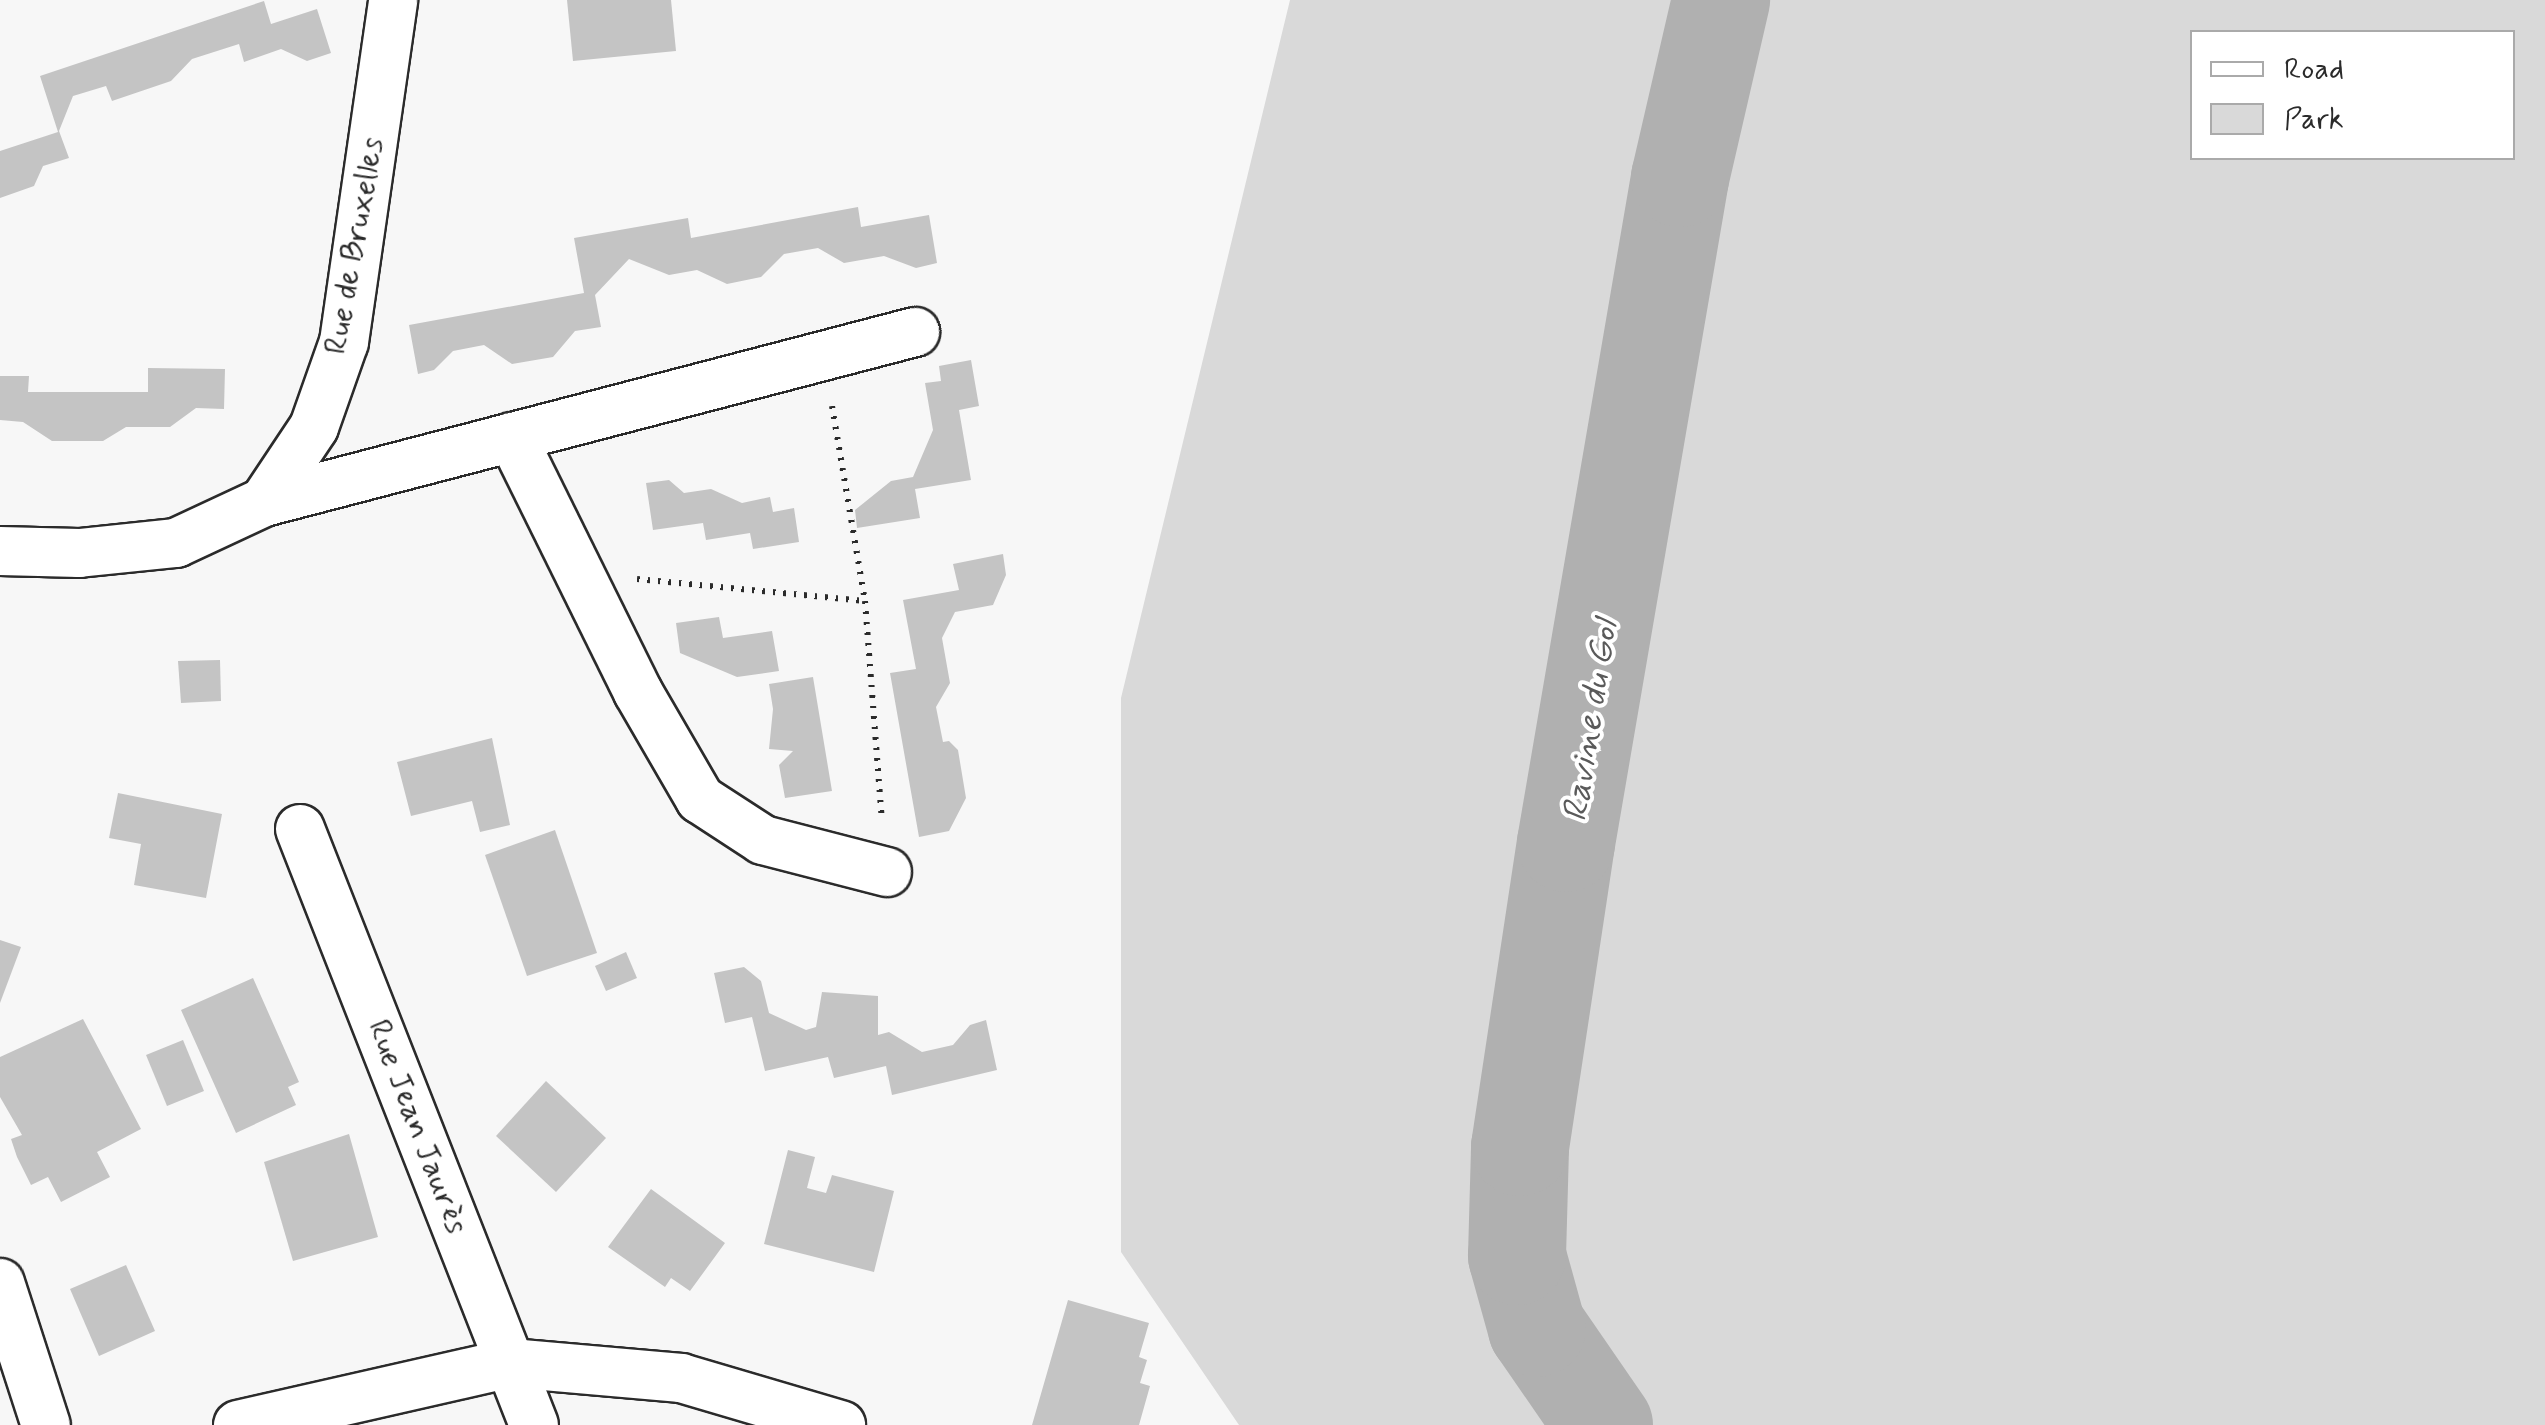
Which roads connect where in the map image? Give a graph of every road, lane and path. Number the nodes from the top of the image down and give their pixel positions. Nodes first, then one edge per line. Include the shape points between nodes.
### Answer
1 (393, 0) edge
2 (915, 332) dead end
3 (824, 356) junction
4 (512, 437) junction
5 (264, 502) junction
6 (0, 551) edge
7 (581, 573) junction
8 (865, 601) junction
9 (300, 830) dead end
10 (887, 872) joint
11 (0, 1283) edge
12 (510, 1364) junction
13 (46, 1425) edge
14 (238, 1425) edge
15 (534, 1425) edge
16 (841, 1425) edge

1 - 5 street, Rue de Bruxelles via 344,342 314,428
2 - 3 street
3 - 4 street
3 - 8 path
4 - 5 street
4 - 7 street
5 - 6 street via 176,542 79,553
7 - 8 path
7 - 10 street via 638,692 700,799 763,840
8 - 10 path
9 - 12 street, Rue Jean Jaurès
11 - 13 street
12 - 14 street
12 - 15 street, Rue Jean Jaurès
12 - 16 street via 682,1378

